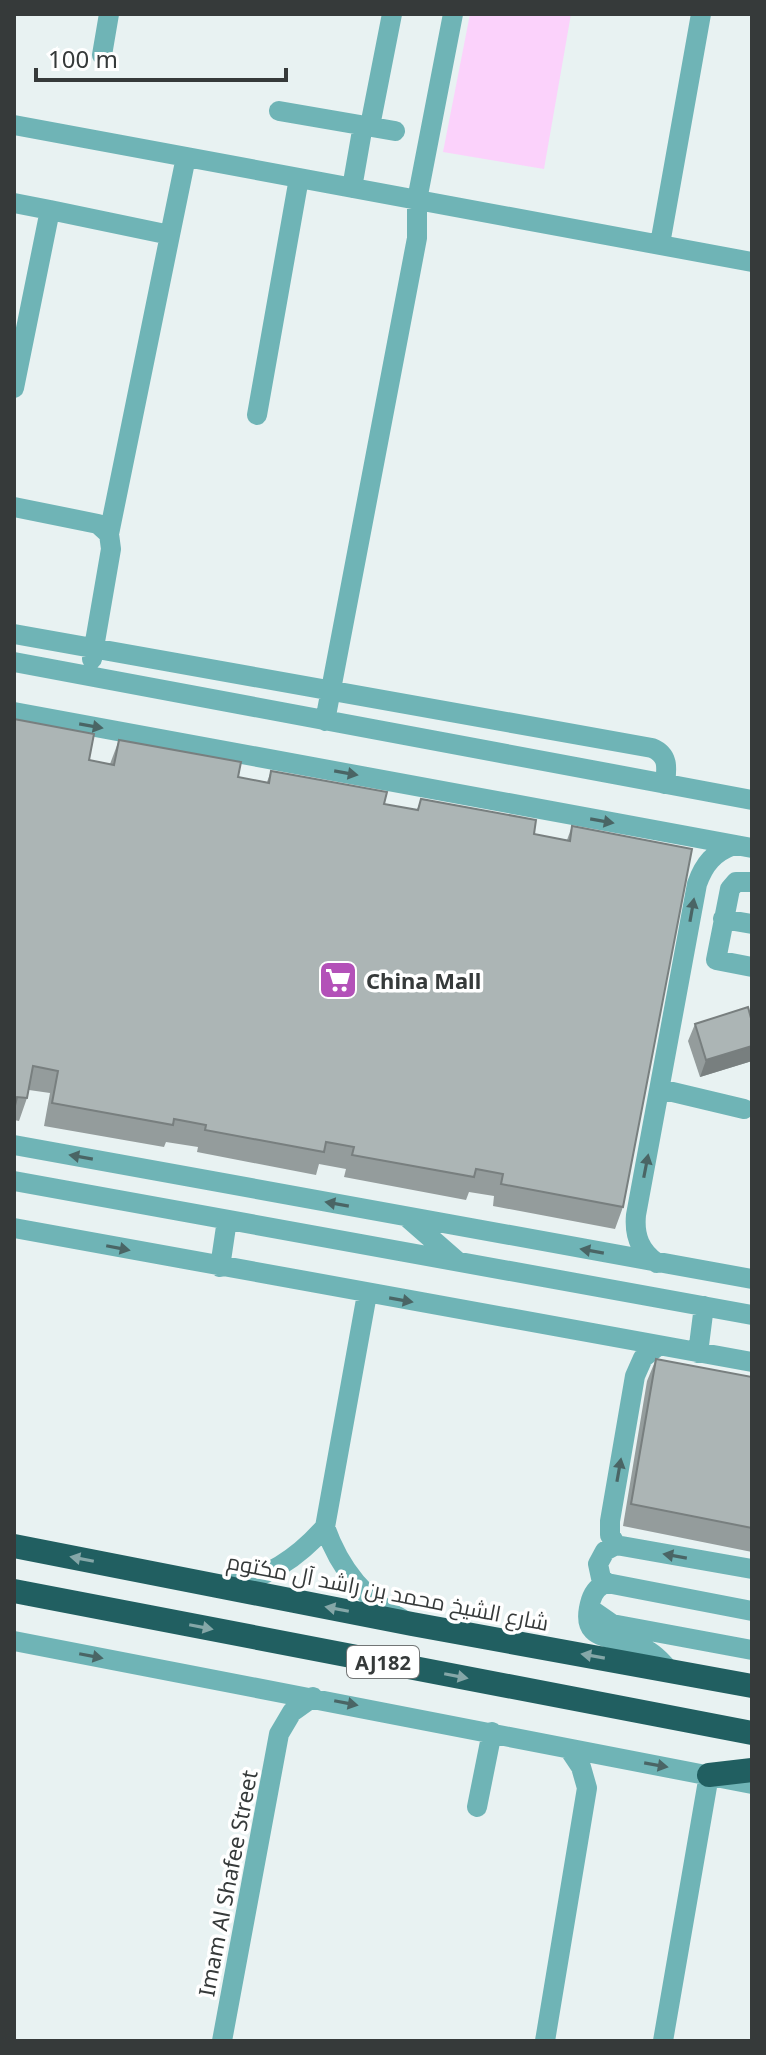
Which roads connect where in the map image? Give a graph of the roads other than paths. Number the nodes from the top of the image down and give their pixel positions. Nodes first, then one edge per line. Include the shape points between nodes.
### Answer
1 (109, 14) edge
2 (392, 14) edge
3 (453, 14) edge
4 (701, 14) edge
5 (102, 55) dead end
6 (279, 111) dead end
7 (14, 125) edge
8 (366, 126) junction
9 (395, 131) dead end
10 (186, 157) junction
11 (299, 178) junction
12 (352, 188) junction
13 (417, 200) junction
14 (14, 203) edge
15 (50, 210) junction
16 (170, 235) junction
17 (660, 244) junction
18 (752, 262) edge
19 (14, 388) edge
20 (257, 415) dead end
21 (14, 507) edge
22 (109, 534) junction
23 (14, 634) edge
24 (93, 648) junction
25 (14, 662) edge
26 (89, 676) junction
27 (331, 691) junction
28 (14, 712) edge
29 (325, 721) junction
30 (665, 784) junction
31 (752, 800) edge
32 (743, 847) edge
33 (752, 882) edge
34 (723, 919) junction
35 (752, 924) edge
36 (685, 954) junction
37 (716, 960) junction
38 (752, 967) edge
39 (660, 1089) junction
40 (744, 1109) dead end
41 (14, 1145) edge
42 (14, 1181) edge
43 (406, 1217) junction
44 (227, 1220) junction
45 (14, 1228) edge
46 (457, 1261) junction
47 (657, 1263) junction
48 (220, 1267) junction
49 (752, 1279) edge
50 (367, 1294) junction
51 (704, 1306) junction
52 (752, 1315) edge
53 (658, 1346) junction
54 (698, 1353) junction
55 (752, 1362) edge
56 (325, 1527) junction
57 (616, 1545) junction
58 (14, 1546) edge
59 (752, 1569) edge
60 (607, 1583) junction
61 (221, 1587) junction
62 (14, 1591) edge
63 (589, 1608) junction
64 (752, 1611) edge
65 (412, 1624) junction
66 (14, 1641) edge
67 (39, 1646) junction
68 (752, 1650) edge
69 (14, 1661) edge
70 (668, 1669) junction
71 (752, 1686) edge
72 (259, 1688) junction
73 (313, 1697) junction
74 (492, 1732) junction
75 (752, 1733) edge
76 (279, 1734) junction
77 (569, 1749) junction
78 (622, 1759) junction
79 (752, 1770) edge
80 (709, 1775) junction
81 (752, 1784) edge
82 (587, 1788) junction
83 (477, 1807) dead end
84 (222, 2041) edge
85 (545, 2041) edge
86 (663, 2041) edge

1 - 5 street
2 - 8 street
3 - 13 street
4 - 17 street
6 - 8 street
7 - 10 street
8 - 9 street
8 - 12 street
10 - 11 street
10 - 16 street
11 - 12 street
11 - 20 street
12 - 13 street
13 - 17 street
13 - 27 street via 417,238
14 - 15 street
15 - 16 street
15 - 19 street
16 - 22 street
17 - 18 street
21 - 22 street via 90,521
22 - 24 street via 111,549
23 - 24 street
24 - 26 street
24 - 27 street
25 - 26 street
26 - 29 street
27 - 29 street
27 - 30 street via 652,748 665,757
28 -> 32 street
29 - 30 street
30 - 31 street
36 -> 32 street via 701,873 714,855
33 - 34 street via 732,885
34 - 35 street
34 - 37 street
36 - 37 street
36 - 39 street
37 - 38 street
39 - 40 street
47 -> 39 street via 643,1250 635,1224
43 -> 41 street
42 - 44 street
43 - 46 street
47 -> 43 street
44 - 46 street
44 - 48 street
45 -> 48 street
46 - 51 street
47 - 49 street
48 - 50 street
50 -> 53 street
50 - 56 street
51 - 52 street
51 - 54 street
53 - 54 street
57 -> 53 street via 610,1521 635,1376 643,1358
54 - 55 street
56 - 61 street via 279,1567
56 - 65 street via 332,1548 357,1585
59 -> 57 street
57 - 60 street via 598,1564
61 -> 58 highway, شارع الشيخ محمد بن راشد آل مكتوم / AJ182
60 - 63 street via 595,1591
60 - 64 street
65 -> 61 highway, شارع الشيخ محمد بن راشد آل مكتوم / AJ182
62 -> 75 highway, AJ182
63 - 68 street via 612,1624
63 - 70 street via 587,1622 594,1633 642,1647
70 -> 65 highway, شارع الشيخ محمد بن راشد آل مكتوم / AJ182
66 - 67 street
67 - 69 street
67 -> 72 street
70 - 71 highway, شارع الشيخ محمد بن راشد آل مكتوم / AJ182
72 - 73 street
72 - 76 street via 273,1709
73 -> 74 street
73 - 76 street, Imam Al Shafee Street via 292,1712
74 - 77 street
74 - 83 street
76 - 84 street, Imam Al Shafee Street
77 - 78 street
77 - 82 street
78 -> 80 street
78 - 82 street
79 - 80 highway
80 - 81 street
80 - 86 street
82 - 85 street

